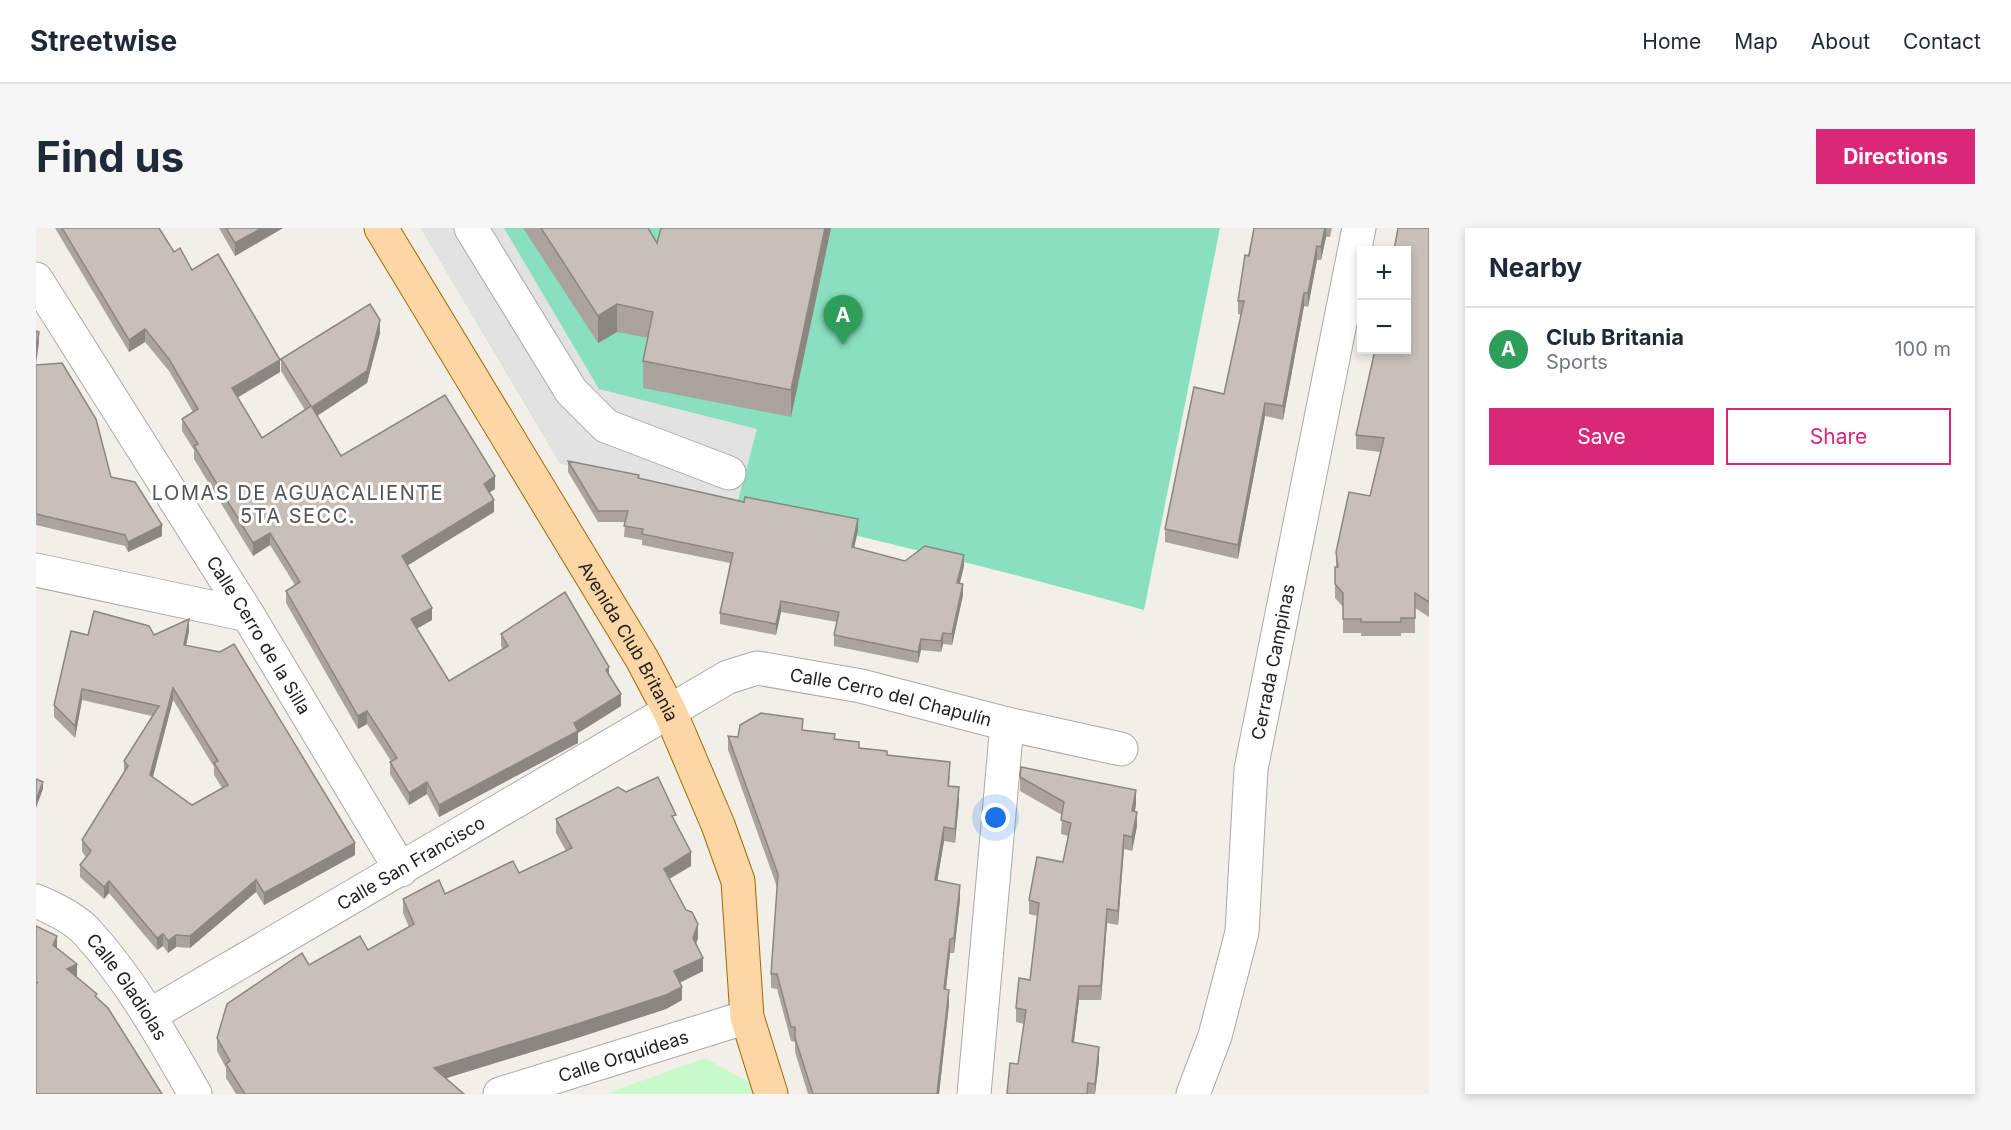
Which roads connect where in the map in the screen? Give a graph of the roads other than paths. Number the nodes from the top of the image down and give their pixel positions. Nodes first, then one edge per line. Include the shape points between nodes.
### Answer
1 (381, 228) edge
2 (471, 228) edge
3 (1359, 228) edge
4 (36, 279) edge
5 (729, 473) dead end
6 (36, 570) edge
7 (248, 615) junction
8 (670, 712) junction
9 (1006, 724) junction
10 (1120, 749) dead end
11 (401, 870) junction
12 (36, 902) edge
13 (150, 1015) junction
14 (747, 1017) junction
15 (195, 1094) edge
16 (500, 1094) edge
17 (771, 1094) edge
18 (974, 1094) edge
19 (1193, 1094) edge

1 - 8 main road, Avenida Club Britania via 642,659
2 - 5 street via 571,391 606,426
3 - 19 street, Cerrada Campinas via 1251,769 1242,932 1215,1036
4 - 7 street, Calle Cerro de la Silla
6 - 7 street
7 - 11 street, Calle Cerro de la Silla
8 - 9 street, Calle Cerro del Chapulín via 728,677 757,668 861,686
8 - 11 street, Calle San Francisco
8 - 14 main road, Avenida Club Britania via 738,881
9 - 10 street, Calle Cerro del Chapulín
9 - 18 street
11 - 13 street, Calle San Francisco
12 - 13 street, Calle Gladiolas via 49,906 86,931
13 - 15 street, Calle Gladiolas
14 - 16 street, Calle Orquídeas
14 - 17 main road, Avenida Club Britania

